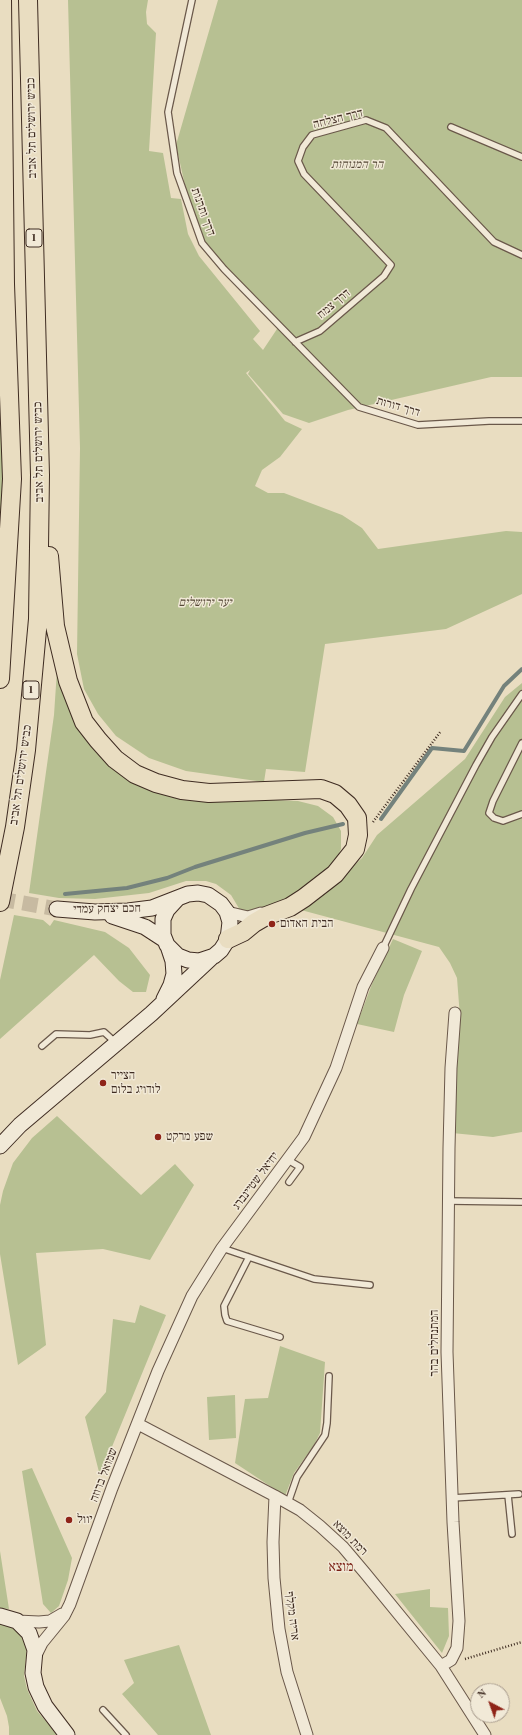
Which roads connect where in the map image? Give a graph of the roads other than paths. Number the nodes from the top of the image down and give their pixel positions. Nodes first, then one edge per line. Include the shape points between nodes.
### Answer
1 (2, 0) edge
2 (28, 0) edge
3 (192, 0) edge
4 (451, 127) dead end
5 (522, 157) edge
6 (522, 255) edge
7 (384, 276) joint
8 (295, 342) junction
9 (522, 421) edge
10 (40, 475) junction
11 (0, 679) edge
12 (522, 694) edge
13 (522, 743) edge
14 (335, 794) junction
15 (522, 814) edge
16 (178, 898) junction
17 (0, 902) edge
18 (57, 909) tunnel mouth
19 (95, 912) junction
20 (227, 912) junction
21 (228, 939) junction
22 (166, 943) junction
23 (383, 948) joint
24 (214, 956) junction
25 (455, 1013) dead end
26 (151, 1014) junction
27 (116, 1044) junction
28 (42, 1046) dead end
29 (0, 1146) edge
30 (288, 1160) junction
31 (289, 1182) dead end
32 (448, 1201) junction
33 (522, 1202) edge
34 (222, 1248) junction
35 (249, 1257) junction
36 (370, 1285) dead end
37 (280, 1337) dead end
38 (329, 1376) dead end
39 (138, 1424) junction
40 (519, 1494) dead end
41 (508, 1495) junction
42 (275, 1496) junction
43 (452, 1498) junction
44 (288, 1503) junction
45 (512, 1534) dead end
46 (70, 1604) junction
47 (0, 1616) edge
48 (17, 1621) junction
49 (34, 1661) junction
50 (441, 1666) junction
51 (103, 1710) dead end
52 (67, 1735) edge
53 (124, 1735) edge
54 (307, 1735) edge
55 (485, 1735) edge

1 - 11 highway via 5,284 12,480
2 - 10 highway, כביש ירושלים תל אביב / 1
3 - 8 lane, דרך ותרנות via 168,112 177,173 202,243
4 - 5 lane
6 - 7 lane, דרך הצלחה via 494,242 386,128 366,120 312,135 303,147 298,161 304,174 391,265
7 - 8 lane, דרך צמח via 320,331
8 - 9 lane, דרך דורות via 359,408 418,426
10 - 14 highway via 55,626 62,661 84,722 115,760 135,774 182,790 210,793 321,789
10 - 17 highway, כביש ירושלים תל אביב / 1 via 38,619 26,750
12 - 23 lane via 476,764
13 - 15 lane via 489,813 503,821
14 - 20 street via 335,800 351,827 350,846 338,864 299,896 279,907 248,917
14 - 21 highway via 348,805 357,818 358,836 355,849 335,874 304,898 290,907 266,916
16 - 19 main road, חכם יצחק עמדי via 140,910
16 - 20 main road via 193,894 208,895 217,900
16 - 22 main road via 167,910 163,920 162,930
18 - 19 main road, חכם יצחק עמדי
19 - 22 main road via 152,930
20 - 21 main road via 230,927
21 - 24 main road
22 - 24 main road via 178,956 188,960 199,961
22 - 26 main road via 173,961 173,980 165,997
23 - 30 street, יחיאל שטיינברג via 363,987 336,1068 321,1103 304,1137
24 - 26 main road
25 - 32 street, המתנחלים בהר
26 - 27 main road
27 - 28 lane via 104,1032 90,1035 56,1034
27 - 29 main road via 20,1125
30 - 31 lane via 300,1167
30 - 34 street, יחיאל שטיינברג
32 - 33 lane
32 - 43 street, המתנחלים בהר via 447,1352
34 - 35 lane
34 - 39 street, יחיאל שטיינברג via 192,1296 158,1371
35 - 36 lane via 314,1279
35 - 37 lane via 224,1306 227,1321
38 - 44 lane via 325,1435 297,1477
39 - 42 street, רמת מוצא
39 - 46 street, שמואל ברוזה
40 - 41 lane
41 - 43 lane
41 - 45 lane
42 - 44 street, רמת מוצא
42 - 54 street, אריה מקלף via 274,1556 279,1630 287,1672
43 - 50 street, המתנחלים בהר via 459,1621 456,1648 451,1660
44 - 50 street, רמת מוצא via 320,1526 343,1547
46 - 48 street, שמואל ברוזה via 62,1614 50,1621
46 - 49 street, שמואל ברוזה via 64,1616 42,1643
47 - 48 main road
48 - 49 main road via 32,1639
49 - 52 main road via 34,1680 41,1700
50 - 55 street, רמת מוצא
51 - 53 lane

